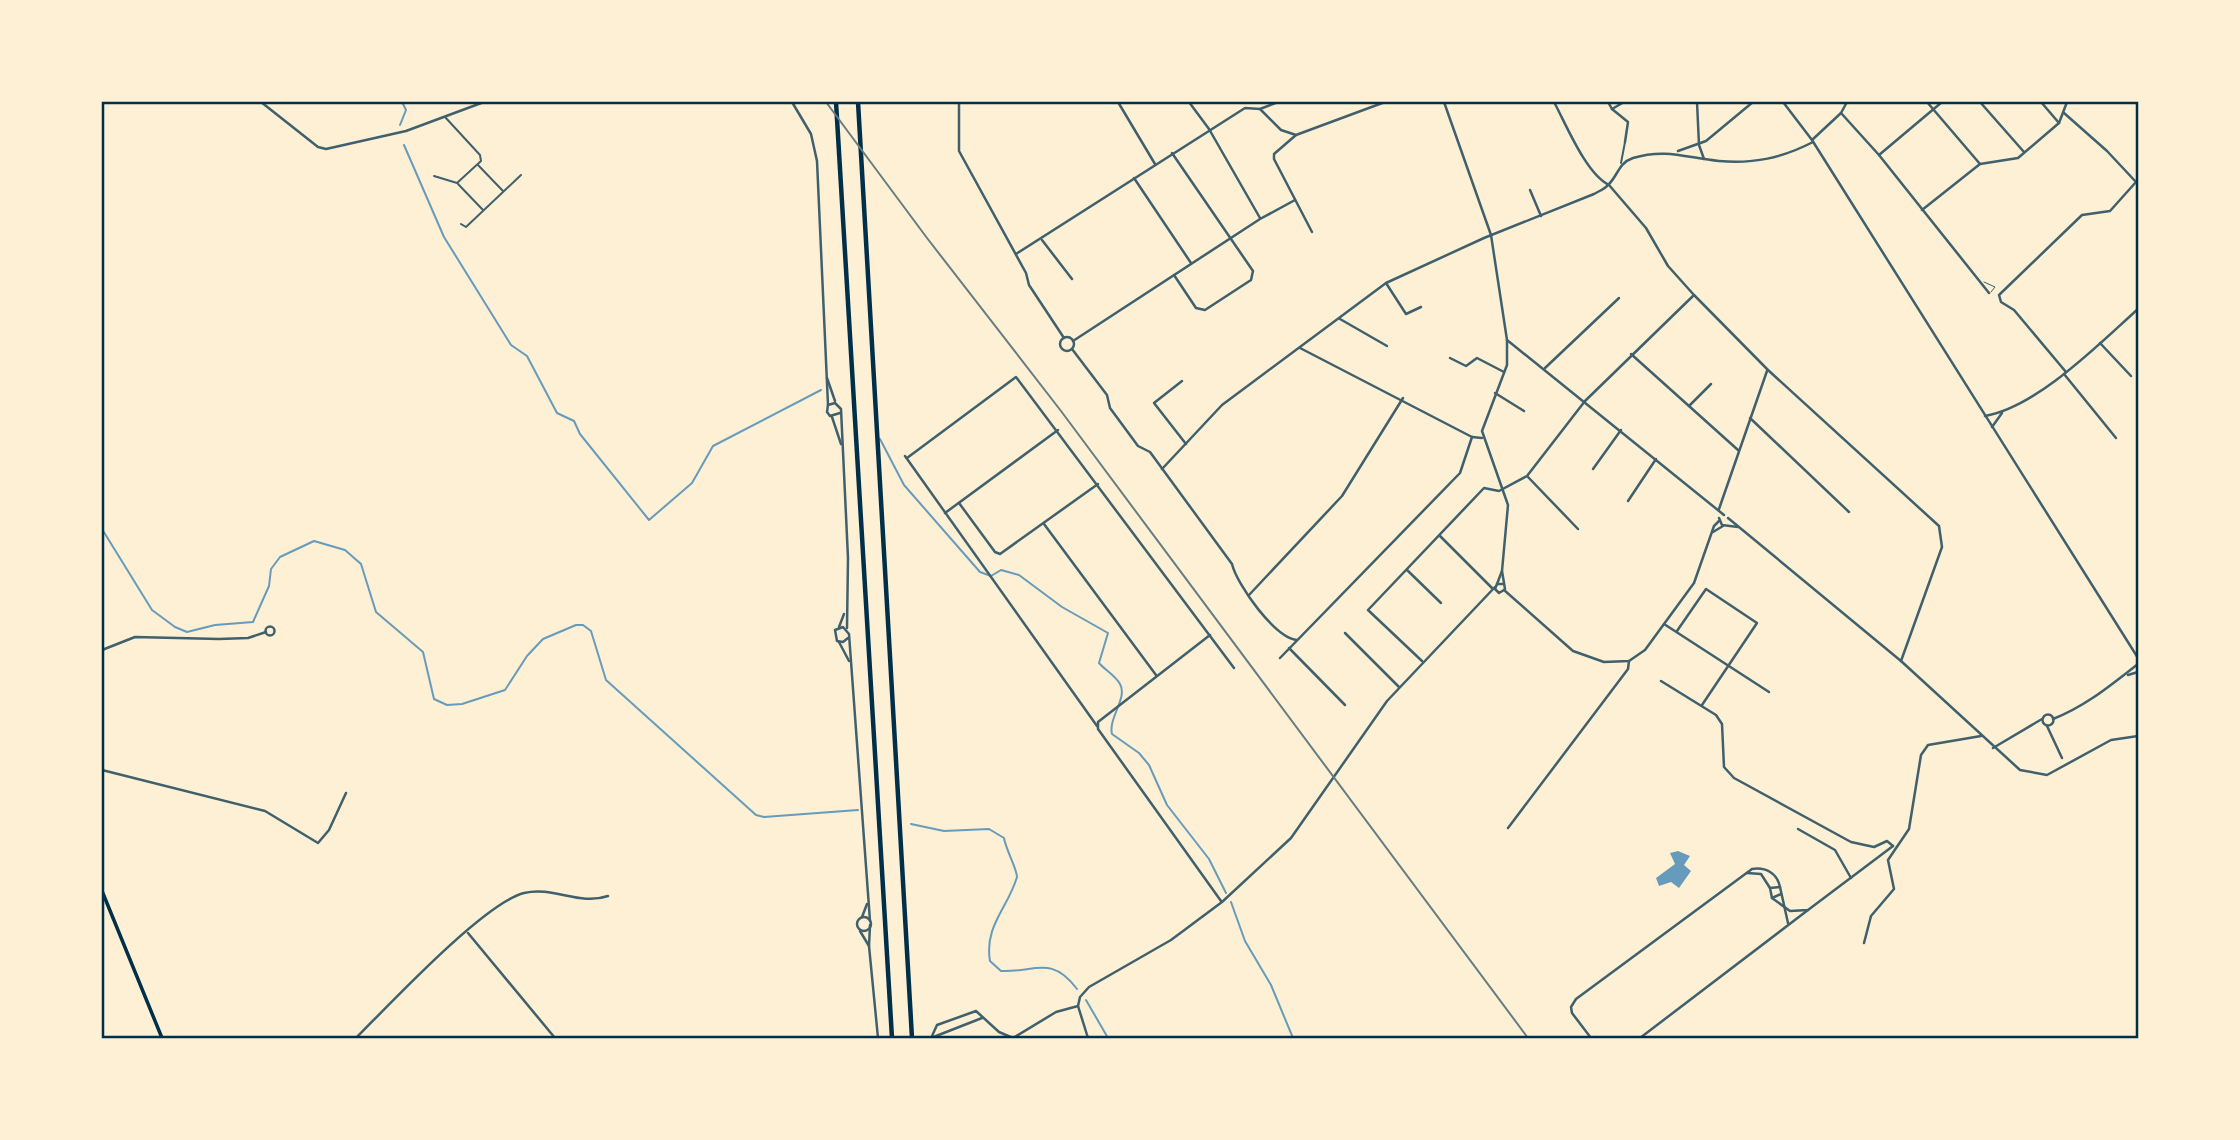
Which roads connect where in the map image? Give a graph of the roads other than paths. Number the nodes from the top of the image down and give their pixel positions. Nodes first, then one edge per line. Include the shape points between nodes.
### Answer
1 (261, 102) edge
2 (484, 102) edge
3 (792, 102) edge
4 (836, 102) edge
5 (858, 102) edge
6 (958, 102) edge
7 (1118, 102) edge
8 (1189, 102) edge
9 (1254, 102) edge
10 (1278, 102) edge
11 (1385, 102) edge
12 (1444, 102) edge
13 (1554, 102) edge
14 (1608, 102) edge
15 (1623, 102) edge
16 (1697, 102) edge
17 (1753, 102) edge
18 (1783, 102) edge
19 (1847, 102) edge
20 (1927, 102) edge
21 (1942, 102) edge
22 (1980, 102) edge
23 (2041, 102) edge
24 (2067, 102) edge
25 (1254, 107) junction
26 (1934, 108) junction
27 (1260, 109) junction
28 (1612, 109) junction
29 (1841, 113) junction
30 (2064, 113) junction
31 (445, 116) junction
32 (2059, 122) junction
33 (1209, 129) junction
34 (1296, 135) junction
35 (1812, 141) junction
36 (1625, 142) joint
37 (1699, 145) junction
38 (1676, 152) junction
39 (2024, 152) junction
40 (1172, 153) junction
41 (1879, 155) junction
42 (1704, 159) junction
43 (477, 164) junction
44 (1155, 164) junction
45 (1621, 164) junction
46 (1980, 164) junction
47 (521, 175) dead end
48 (434, 176) dead end
49 (1134, 178) junction
50 (457, 183) junction
51 (1609, 185) junction
52 (1530, 190) dead end
53 (503, 192) junction
54 (1295, 200) junction
55 (1922, 209) junction
56 (483, 211) junction
57 (1541, 217) junction
58 (1260, 219) junction
59 (461, 224) dead end
60 (1312, 232) dead end
61 (1490, 235) junction
62 (1231, 238) junction
63 (1041, 239) junction
64 (1016, 254) junction
65 (1191, 263) junction
66 (1174, 274) junction
67 (1072, 279) dead end
68 (1979, 282) junction
69 (1386, 283) junction
70 (1989, 293) joint
71 (1694, 295) junction
72 (1619, 298) dead end
73 (1421, 306) dead end
74 (2138, 309) edge
75 (1340, 319) junction
76 (1064, 338) junction
77 (1507, 340) junction
78 (1073, 341) junction
79 (2100, 342) junction
80 (1387, 346) dead end
81 (1300, 348) junction
82 (1072, 349) junction
83 (1631, 354) junction
84 (1450, 358) dead end
85 (1545, 368) junction
86 (1768, 370) junction
87 (825, 371) junction
88 (1504, 372) junction
89 (2065, 373) junction
90 (2131, 376) dead end
91 (1182, 381) dead end
92 (1710, 384) dead end
93 (1496, 393) junction
94 (1403, 398) junction
95 (1584, 401) junction
96 (835, 403) junction
97 (828, 405) junction
98 (1689, 406) junction
99 (1524, 411) dead end
100 (2002, 413) junction
101 (840, 414) junction
102 (1984, 416) junction
103 (832, 417) junction
104 (1750, 418) junction
105 (1992, 427) junction
106 (1058, 430) junction
107 (1622, 430) junction
108 (1472, 437) junction
109 (1482, 438) junction
110 (2116, 438) dead end
111 (1186, 444) junction
112 (842, 449) junction
113 (1739, 450) junction
114 (1657, 459) junction
115 (1162, 469) junction
116 (1593, 469) dead end
117 (1527, 476) junction
118 (1098, 484) junction
119 (1503, 489) junction
120 (1628, 501) dead end
121 (959, 503) junction
122 (1717, 508) junction
123 (1849, 512) dead end
124 (945, 513) junction
125 (1726, 517) junction
126 (1719, 520) junction
127 (1044, 524) junction
128 (1725, 525) junction
129 (1738, 527) junction
130 (1578, 529) dead end
131 (1713, 532) junction
132 (1440, 536) junction
133 (1407, 570) junction
134 (1502, 571) junction
135 (1503, 584) junction
136 (1495, 586) junction
137 (1504, 590) junction
138 (1499, 593) junction
139 (1249, 595) junction
140 (1487, 595) junction
141 (1441, 603) dead end
142 (845, 610) junction
143 (1664, 624) junction
144 (839, 627) junction
145 (846, 628) junction
146 (1677, 631) junction
147 (265, 632) dead end
148 (1345, 633) dead end
149 (1210, 635) junction
150 (848, 638) junction
151 (1297, 640) junction
152 (839, 642) junction
153 (1289, 648) junction
154 (102, 650) edge
155 (2138, 658) edge
156 (1280, 659) dead end
157 (1422, 661) junction
158 (1629, 661) junction
159 (1901, 661) junction
160 (850, 664) junction
161 (2138, 664) edge
162 (1729, 665) junction
163 (1234, 668) dead end
164 (2138, 672) edge
165 (2128, 674) junction
166 (1156, 675) junction
167 (1661, 681) dead end
168 (1399, 687) junction
169 (1769, 692) dead end
170 (1345, 705) dead end
171 (1702, 705) junction
172 (2042, 719) junction
173 (2053, 719) junction
174 (2047, 726) junction
175 (1098, 729) junction
176 (1981, 736) junction
177 (2138, 736) edge
178 (1993, 748) junction
179 (2062, 758) dead end
180 (102, 770) edge
181 (346, 793) dead end
182 (1508, 828) dead end
183 (1798, 829) dead end
184 (1895, 845) junction
185 (1744, 874) junction
186 (1851, 878) junction
187 (1780, 887) junction
188 (1770, 888) junction
189 (102, 891) edge
190 (1781, 894) junction
191 (608, 896) dead end
192 (1772, 898) junction
193 (1222, 902) junction
194 (867, 904) junction
195 (1784, 908) junction
196 (1808, 910) junction
197 (862, 917) junction
198 (870, 923) junction
199 (1788, 925) junction
200 (859, 929) junction
201 (467, 932) junction
202 (1864, 943) dead end
203 (869, 946) junction
204 (1078, 1006) junction
205 (983, 1018) junction
206 (931, 1037) edge
207 (162, 1038) edge
208 (356, 1038) edge
209 (555, 1038) edge
210 (878, 1038) edge
211 (892, 1038) edge
212 (912, 1038) edge
213 (1012, 1038) edge
214 (1088, 1038) edge
215 (1591, 1038) edge
216 (1640, 1038) edge

1 - 31 street via 326,149 397,134
2 - 31 street
3 - 87 street via 811,134 817,161
4 - 211 highway
5 - 212 highway
6 - 64 street via 959,151
7 - 44 street
8 - 33 street
9 - 25 street
10 - 27 street
11 - 34 street
12 - 61 street
13 - 51 street via 1577,146
14 - 28 street
15 - 28 street
16 - 37 street
17 - 37 street
18 - 35 street
19 - 29 street
20 - 26 street
21 - 26 street
22 - 39 street
23 - 32 street
24 - 30 street
25 - 27 street
25 - 33 street
26 - 41 street
26 - 46 street
27 - 34 street via 1281,130
28 - 36 street via 1628,122
29 - 35 street
29 - 41 street
30 - 32 street
30 - 89 street via 2133,177 2135,185 2109,211 2082,215 1999,295
31 - 43 street via 480,155
32 - 39 street
33 - 40 street
33 - 58 street
34 - 54 street via 1273,154
35 - 42 street via 1763,162
35 - 102 street
36 - 45 street
37 - 38 street
37 - 42 street
38 - 42 street
38 - 45 street via 1632,158
39 - 46 street via 2009,161
40 - 44 street
40 - 62 street
41 - 55 street
43 - 50 street
43 - 53 street
44 - 49 street
45 - 51 street
46 - 55 street
47 - 53 street
48 - 50 street
49 - 63 street
49 - 65 street
50 - 56 street
51 - 57 street
51 - 71 street
52 - 57 street
53 - 56 street
54 - 58 street
54 - 60 street
55 - 68 street
56 - 59 street via 467,227
57 - 61 street
58 - 62 street
61 - 69 street
61 - 77 street
62 - 65 street
62 - 66 street via 1253,271 1251,280 1205,310 1196,308
63 - 64 street
63 - 67 street
64 - 76 street via 1029,285
65 - 66 street
66 - 78 street
68 - 70 street
68 - 70 lane via 1988,281 1995,287
69 - 73 street via 1406,314
69 - 75 street
71 - 83 street
71 - 86 street
72 - 85 street
74 - 79 street
75 - 80 street
75 - 81 street
76 - 78 street
76 - 82 street via 1062,348
77 - 85 street
77 - 88 street
78 - 82 street
79 - 89 street
79 - 90 street
81 - 94 street
81 - 111 street via 1222,405
82 - 115 street via 1138,446 1150,452
83 - 95 street
83 - 98 street
84 - 88 street via 1466,366 1477,358
85 - 95 street
86 - 104 street
86 - 159 street via 1939,526 1942,547
87 - 96 street
87 - 97 street
88 - 93 street
89 - 100 street
89 - 110 street
91 - 111 street via 1154,403
92 - 98 street
93 - 99 street
93 - 109 street
94 - 108 street
94 - 139 street via 1342,496
95 - 107 street
95 - 117 street
96 - 97 street
96 - 101 street
97 - 103 street
98 - 113 street
100 - 102 street
100 - 105 street
101 - 103 street
101 - 112 street
102 - 105 street
103 - 112 street
104 - 113 street
104 - 123 street
105 - 155 street
106 - 118 street
106 - 121 street
106 - 124 street via 1016,377 906,457
107 - 114 street
107 - 116 street
108 - 109 street
108 - 151 street via 1460,473
109 - 119 street
111 - 115 street
112 - 142 street via 848,558
113 - 122 street
114 - 120 street
114 - 122 street
115 - 139 street via 1232,564
117 - 119 street
117 - 130 street
118 - 127 street
118 - 149 street
119 - 132 street via 1484,488
119 - 134 street via 1508,505
121 - 124 street
121 - 127 street via 1000,554
122 - 125 street
122 - 126 street
124 - 175 street
125 - 126 street
125 - 128 street
125 - 129 street
126 - 128 street
126 - 131 street
127 - 166 street
128 - 129 street
128 - 131 street
129 - 159 street
131 - 143 street via 1698,577
132 - 133 street
132 - 136 street
133 - 141 street
133 - 157 street via 1368,610
134 - 135 street
134 - 136 street
135 - 136 street
135 - 137 street
136 - 138 street
136 - 140 street
137 - 138 street
137 - 158 street via 1573,651 1604,662
138 - 140 street
139 - 151 street via 1269,623
140 - 157 street
142 - 144 street
142 - 145 street
143 - 146 street
143 - 158 street via 1645,650
144 - 145 street
144 - 152 street via 834,635
145 - 150 street
146 - 162 street
146 - 162 street via 1708,590 1756,623
147 - 154 street via 248,638 135,637
148 - 168 street
149 - 163 street
149 - 166 street
150 - 152 street
150 - 160 street
151 - 153 street
152 - 160 street
153 - 156 street
153 - 170 street
157 - 168 street
158 - 182 street via 1616,685
159 - 176 street
160 - 194 street
161 - 165 street
162 - 169 street
162 - 171 street
164 - 165 street
165 - 173 street via 2077,709
166 - 175 street via 1101,717
167 - 171 street
168 - 193 street via 1299,828
171 - 184 street via 1722,724 1724,767 1734,778 1851,842
172 - 173 street via 2046,715
172 - 174 street
172 - 178 street
173 - 174 street
174 - 179 street
175 - 193 street
176 - 178 street
176 - 184 street via 1927,745 1909,829
177 - 178 street via 2111,740 2047,775 2020,770
180 - 181 street via 265,811 318,843 329,831
183 - 186 street via 1835,850
184 - 186 street
184 - 202 street via 1888,860 1894,889 1871,916
185 - 187 street via 1761,868 1778,879
185 - 188 street via 1761,874
185 - 215 street via 1572,1004 1572,1013
186 - 196 street
187 - 188 street
187 - 190 street
188 - 192 street
189 - 207 main road
190 - 192 street
190 - 195 street
191 - 201 street via 590,901 527,892 500,904
192 - 195 street
193 - 204 street via 1171,940 1089,987
194 - 197 street
194 - 198 street
195 - 196 street
195 - 199 street
196 - 199 street
197 - 198 street
197 - 200 street via 857,922
198 - 200 street via 867,930
198 - 203 street
199 - 216 street
200 - 203 street
201 - 208 street
201 - 209 street
203 - 210 street
204 - 213 street via 1056,1012
204 - 214 street
205 - 206 street
205 - 206 street via 976,1011 937,1025
205 - 213 street

